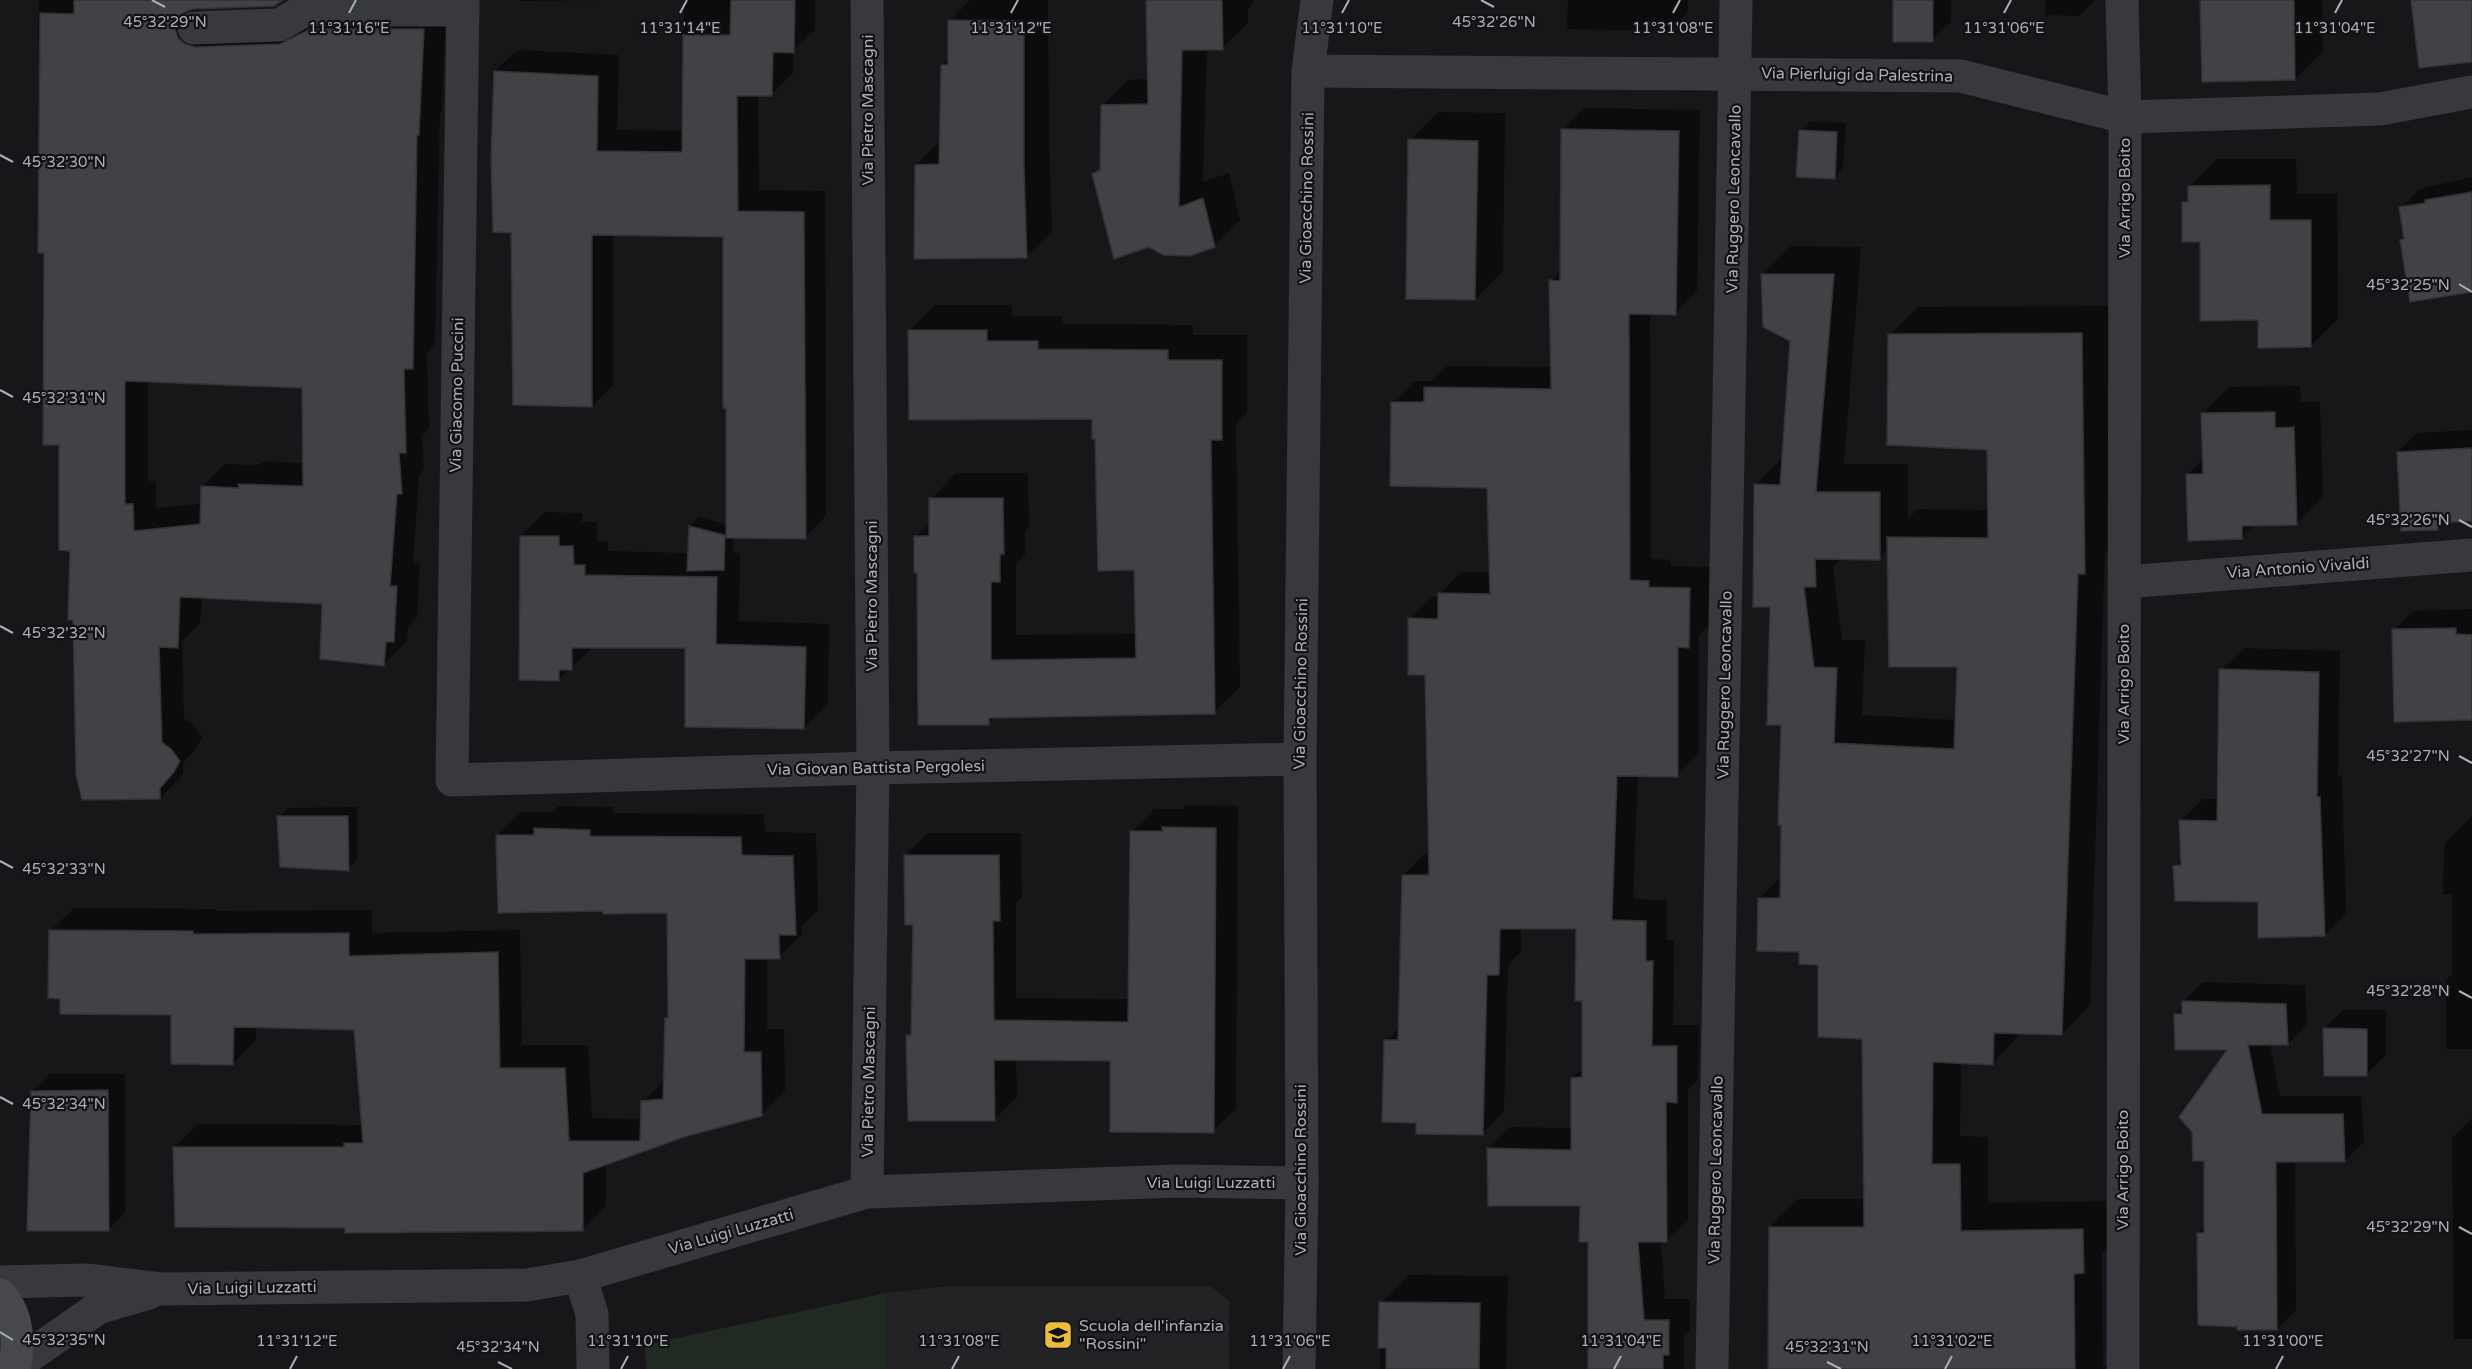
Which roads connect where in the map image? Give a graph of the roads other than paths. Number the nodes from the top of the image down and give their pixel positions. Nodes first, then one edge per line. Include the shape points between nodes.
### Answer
1 (867, 0) edge
2 (1317, 0) edge
3 (1736, 0) edge
4 (2122, 0) edge
5 (463, 5) edge
6 (194, 28) dead end
7 (1308, 71) junction
8 (1736, 73) junction
9 (2472, 92) edge
10 (2125, 117) junction
11 (2472, 555) edge
12 (2125, 582) junction
13 (1300, 759) junction
14 (873, 768) junction
15 (452, 780) joint
16 (1302, 1183) junction
17 (867, 1192) junction
18 (580, 1276) junction
19 (0, 1282) edge
20 (162, 1289) junction
21 (0, 1295) edge
22 (15, 1368) edge
23 (593, 1369) edge
24 (1299, 1369) edge
25 (1712, 1369) edge
26 (2123, 1369) edge

1 - 14 street, Via Pietro Mascagni
2 - 7 street, Via Gioacchino Rossini
3 - 8 street, Via Ruggero Leoncavallo
4 - 10 street, Via Arrigo Boito
5 - 6 street, Via Giacomo Puccini via 305,10 279,25
5 - 15 street, Via Giacomo Puccini
7 - 8 street, Via Pierluigi da Palestrina
7 - 13 street, Via Gioacchino Rossini
8 - 10 street, Via Pierluigi da Palestrina via 1961,76
8 - 25 street, Via Ruggero Leoncavallo
9 - 10 street, Via Pierluigi da Palestrina via 2380,109
10 - 12 street, Via Arrigo Boito
11 - 12 street, Via Antonio Vivaldi
12 - 26 street, Via Arrigo Boito
13 - 14 street, Via Giovan Battista Pergolesi
13 - 16 street, Via Gioacchino Rossini
14 - 15 street, Via Giovan Battista Pergolesi
14 - 17 street, Via Pietro Mascagni
16 - 17 street, Via Luigi Luzzatti via 1179,1181
16 - 24 street, Via Gioacchino Rossini
17 - 18 street, Via Luigi Luzzatti
18 - 20 street, Via Luigi Luzzatti via 527,1285
18 - 23 street via 592,1314
19 - 20 street, Via Luigi Luzzatti via 86,1280
20 - 22 street, Via Luigi Luzzatti via 98,1308
21 - 22 street via 14,1320 18,1343

